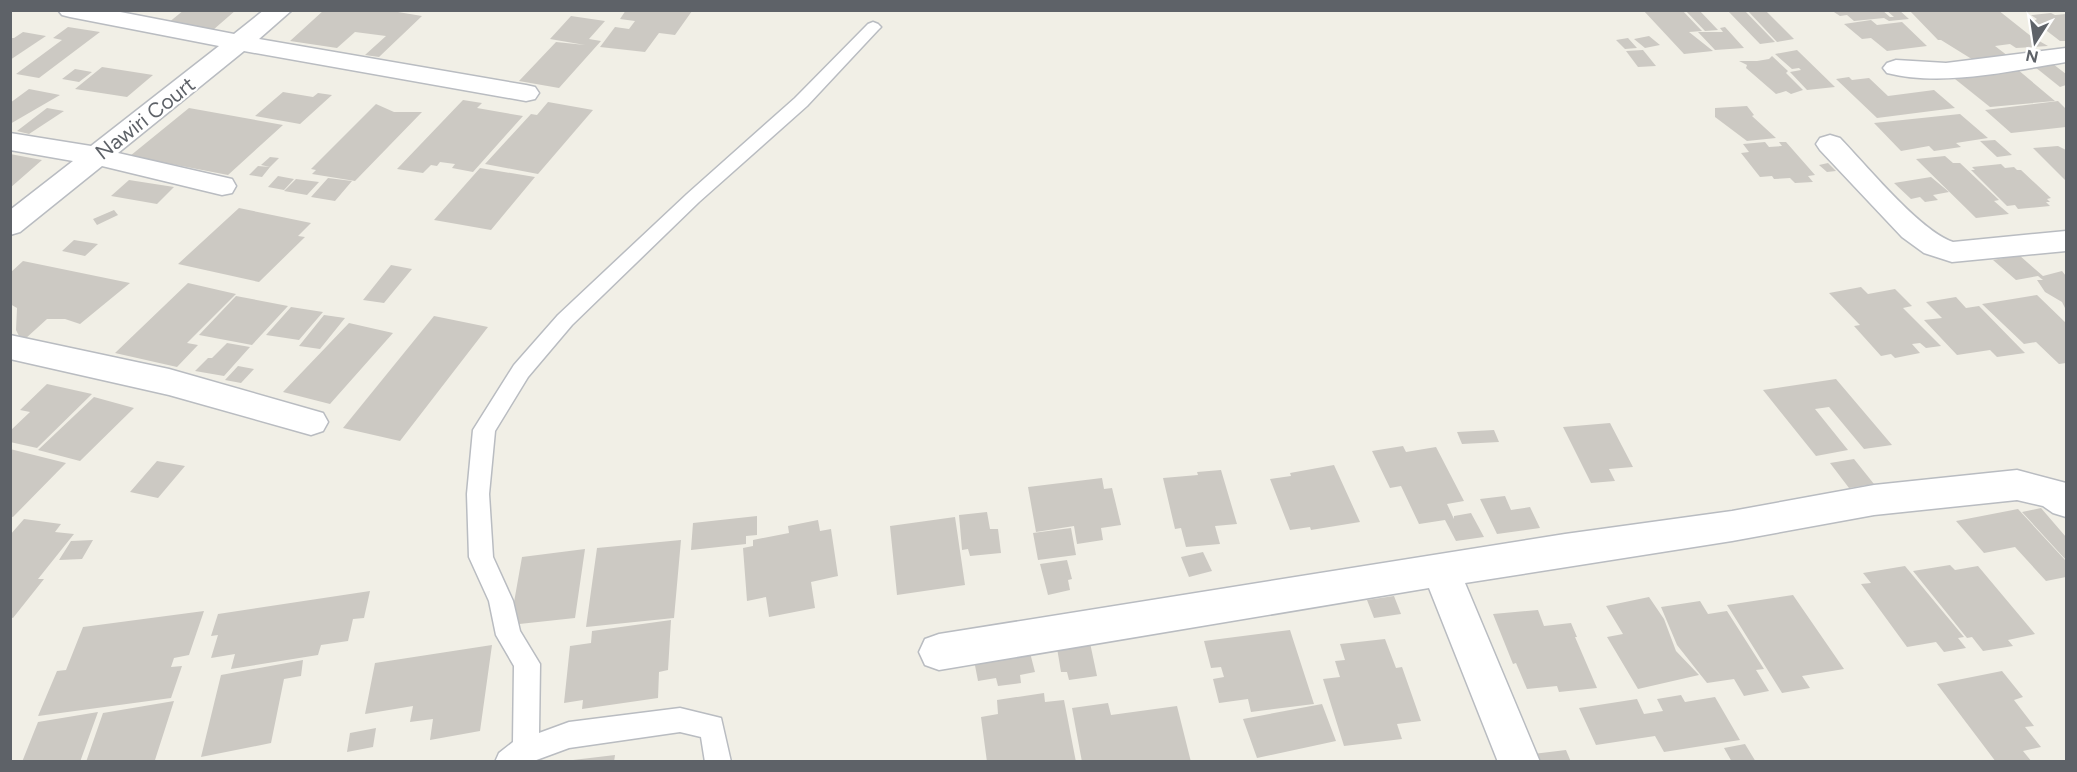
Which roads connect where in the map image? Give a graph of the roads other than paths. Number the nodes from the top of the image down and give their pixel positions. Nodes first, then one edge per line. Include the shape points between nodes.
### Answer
1 (70, 10) edge
2 (280, 10) edge
3 (873, 27) dead end
4 (240, 43) junction
5 (2067, 56) edge
6 (1896, 68) dead end
7 (526, 93) dead end
8 (10, 141) edge
9 (1830, 144) dead end
10 (96, 156) junction
11 (222, 186) dead end
12 (10, 225) edge
13 (2067, 241) edge
14 (10, 347) edge
15 (312, 422) dead end
16 (2067, 502) edge
17 (1441, 571) junction
18 (939, 652) dead end
19 (517, 756) edge
20 (717, 762) edge
21 (1519, 762) edge

1 - 4 street
2 - 4 street, Nawiri Court
3 - 19 lane via 801,102 565,320 521,371 483,430 478,494 481,557 501,602 508,635 527,664
4 - 7 street
4 - 10 street, Nawiri Court
5 - 6 street via 1946,72
8 - 10 street
9 - 13 street via 1912,230 1934,246 1952,252
10 - 11 street
10 - 12 street, Nawiri Court
14 - 15 street via 169,382
16 - 17 street via 2053,493 2017,485 1874,500
17 - 18 street
17 - 21 street
19 - 20 lane via 569,735 680,720 711,728

